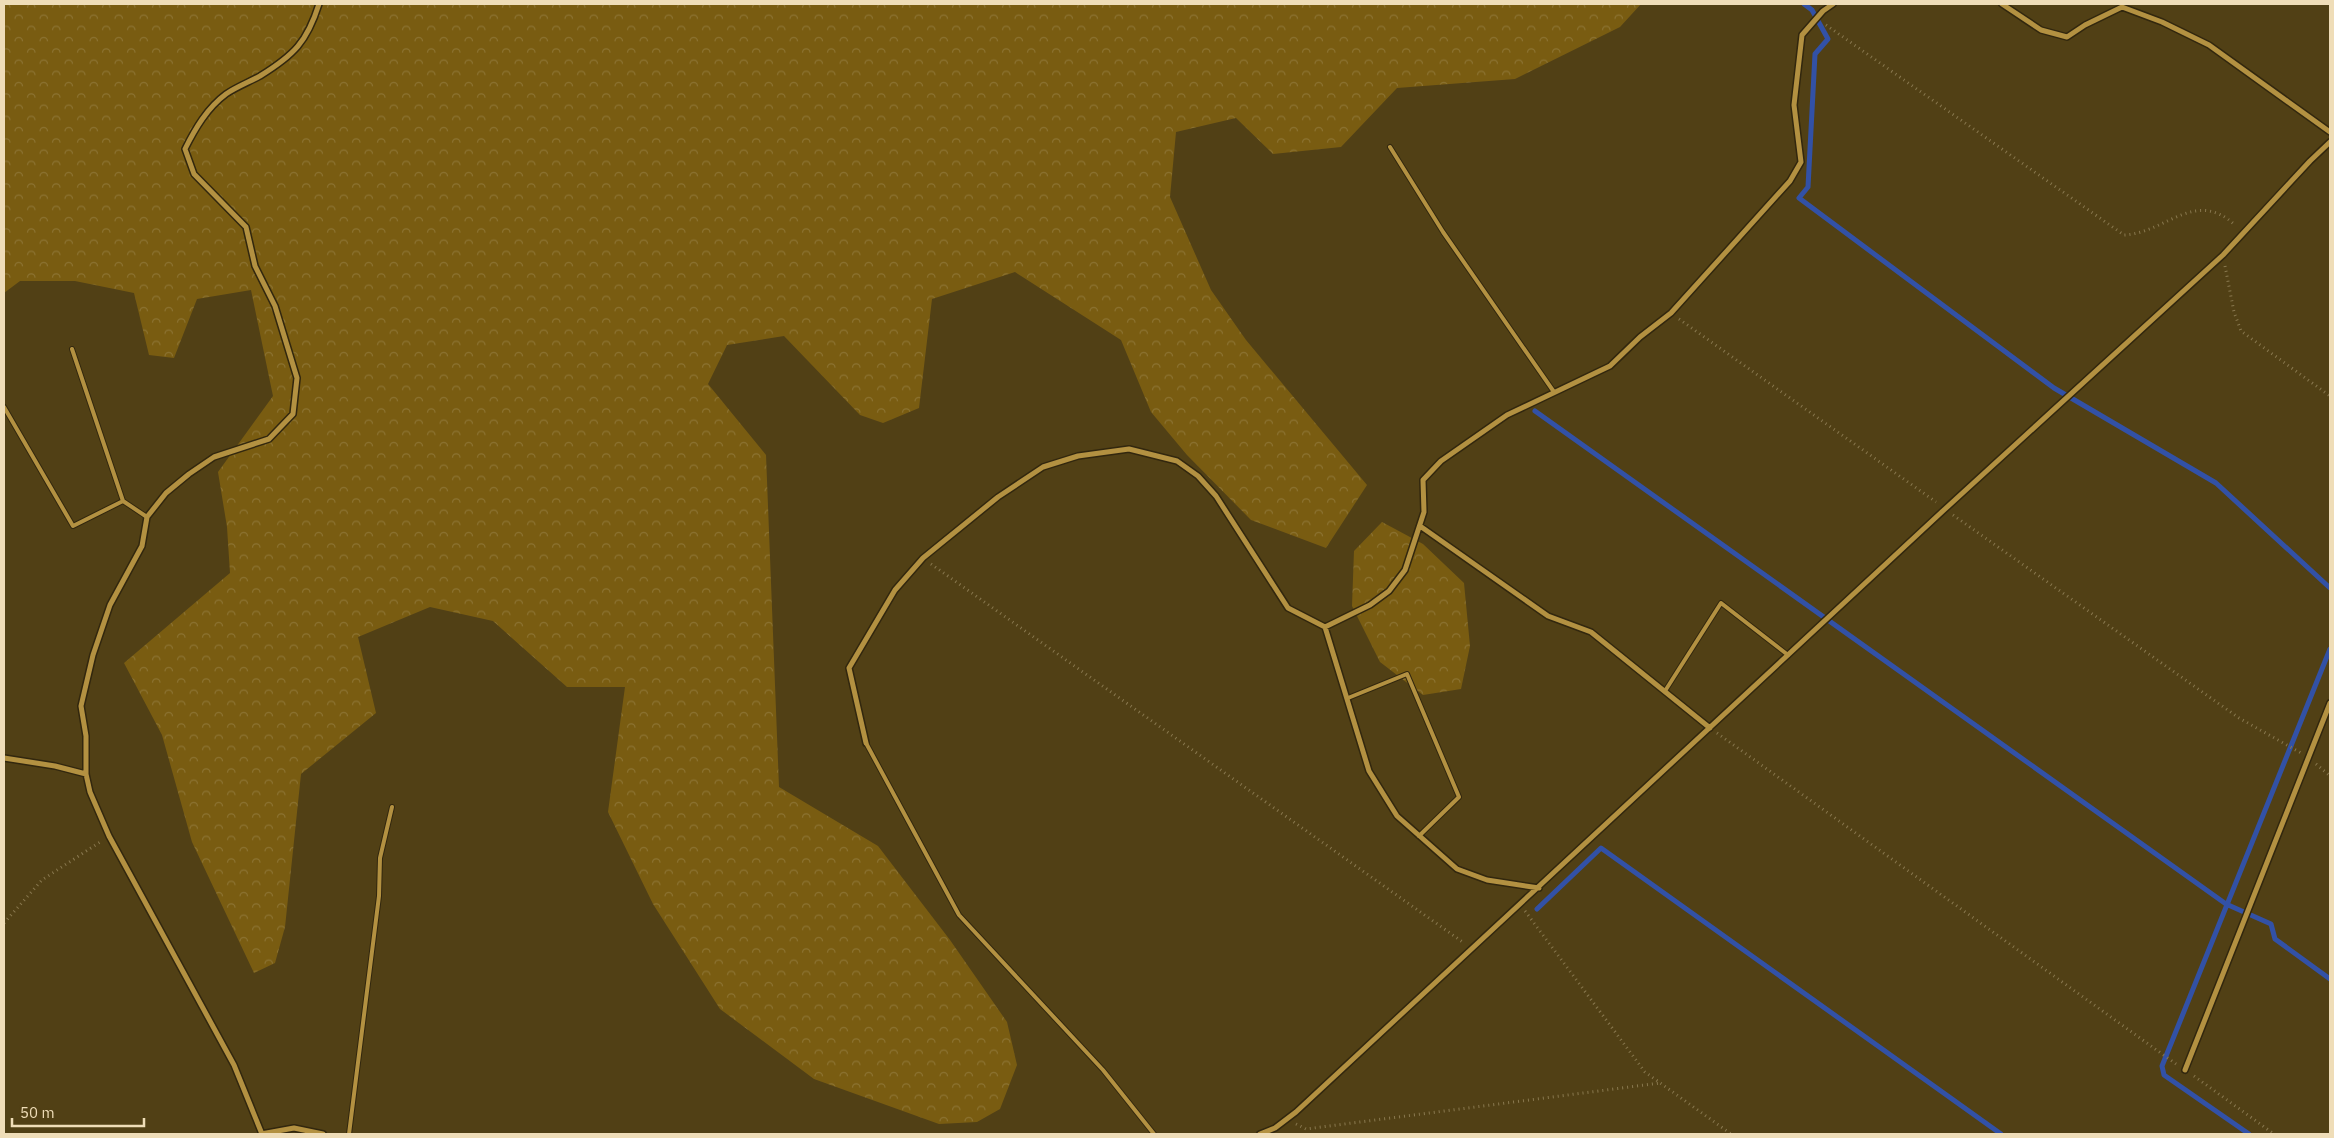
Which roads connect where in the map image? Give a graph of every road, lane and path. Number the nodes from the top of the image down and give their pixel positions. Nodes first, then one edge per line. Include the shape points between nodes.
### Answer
1 (319, 4) edge
2 (1833, 4) edge
3 (2002, 4) edge
4 (1815, 20) junction
5 (2330, 132) edge
6 (2330, 142) edge
7 (1390, 147) dead end
8 (2243, 233) junction
9 (2223, 255) junction
10 (1671, 313) junction
11 (72, 349) dead end
12 (1554, 392) junction
13 (2330, 396) edge
14 (4, 407) edge
15 (122, 501) junction
16 (1945, 509) junction
17 (148, 517) junction
18 (1420, 526) junction
19 (923, 558) junction
20 (1325, 628) junction
21 (1788, 655) junction
22 (1664, 691) junction
23 (1348, 698) junction
24 (2330, 703) edge
25 (1710, 728) junction
26 (866, 743) joint
27 (2308, 757) junction
28 (4, 758) edge
29 (86, 774) junction
30 (2330, 776) edge
31 (392, 807) dead end
32 (109, 836) junction
33 (1419, 836) junction
34 (1539, 888) junction
35 (1521, 905) junction
36 (4, 923) edge
37 (1472, 950) junction
38 (2185, 1070) junction
39 (1660, 1083) junction
40 (1287, 1120) junction
41 (261, 1134) edge
42 (323, 1134) edge
43 (349, 1134) edge
44 (1154, 1134) edge
45 (1260, 1134) edge
46 (1731, 1134) edge
47 (2274, 1134) edge

1 - 17 street via 309,32 290,55 226,95 196,126 185,149 194,174 246,227 255,266 275,306 297,378 293,414 268,439 214,457 189,474 166,493
2 - 4 street
3 - 5 street via 2041,30 2067,37 2122,7 2162,22 2209,45
4 - 8 path via 1833,28 2124,235 2138,234 2173,217 2214,210 2224,214
4 - 10 street via 1802,35 1794,105 1801,162 1790,181
6 - 8 street
7 - 12 lane
8 - 9 street
9 - 13 path via 2241,331
9 - 16 street
10 - 12 street via 1610,366
10 - 16 path
11 - 15 lane
12 - 18 street via 1507,415 1441,461 1423,480 1424,512
14 - 15 lane via 73,526
15 - 17 lane
16 - 21 street
16 - 27 path via 2239,718
17 - 29 street via 142,546 110,605 93,655 81,706 86,736
18 - 20 street via 1405,570 1389,590
18 - 22 street via 1548,616 1591,632
19 - 20 street via 998,497 1043,467 1078,456 1130,449 1178,461 1198,476 1216,496 1288,608
19 - 26 street via 895,590 849,668
19 - 37 path
20 - 23 street
21 - 22 lane via 1721,603
21 - 25 street
22 - 25 street
23 - 33 street via 1369,771 1397,816
23 - 33 lane via 1407,674 1459,797
24 - 27 street
25 - 34 street
25 - 38 path
26 - 44 lane via 960,916 1103,1070
27 - 30 path
27 - 38 street
28 - 29 street
29 - 32 street via 90,792
31 - 43 lane via 380,858 379,896
32 - 36 path via 42,880
32 - 41 street via 234,1065
33 - 34 street via 1457,869 1487,880
34 - 35 street
35 - 37 street
35 - 39 path via 1645,1072
37 - 40 street
38 - 47 path
39 - 40 path via 1306,1129
39 - 46 path
40 - 45 street
41 - 42 street via 294,1128

